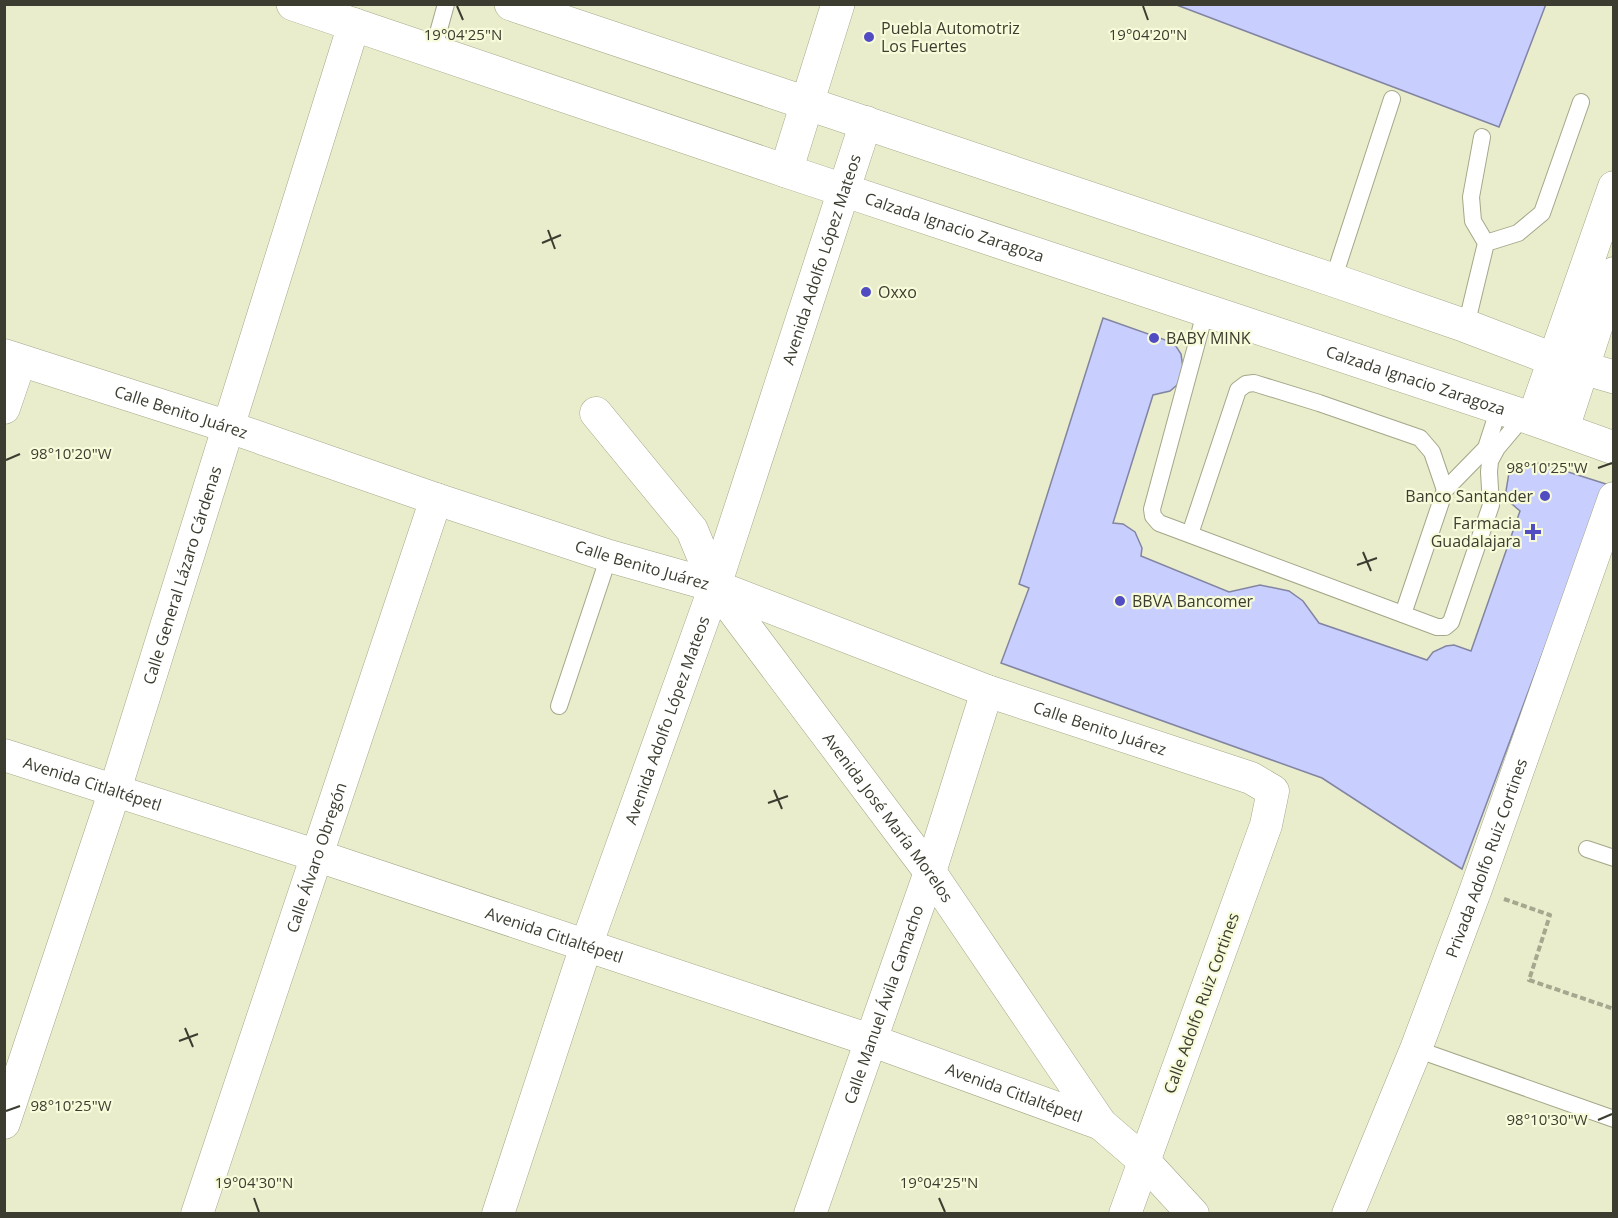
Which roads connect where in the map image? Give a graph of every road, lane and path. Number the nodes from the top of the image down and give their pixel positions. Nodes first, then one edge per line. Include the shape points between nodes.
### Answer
1 (293, 4) edge
2 (446, 4) edge
3 (511, 4) edge
4 (838, 4) edge
5 (354, 24) junction
6 (433, 51) junction
7 (1392, 99) dead end
8 (1581, 102) dead end
9 (806, 103) junction
10 (866, 123) junction
11 (1482, 137) dead end
12 (786, 171) junction
13 (1614, 187) edge
14 (843, 189) junction
15 (1486, 243) junction
16 (1614, 273) edge
17 (1333, 280) junction
18 (1206, 309) junction
19 (1466, 326) junction
20 (12, 358) edge
21 (1569, 364) junction
22 (1614, 378) edge
23 (4, 408) edge
24 (596, 413) dead end
25 (1530, 418) junction
26 (229, 427) junction
27 (1614, 448) edge
28 (1445, 490) junction
29 (1614, 498) edge
30 (436, 499) junction
31 (1190, 534) junction
32 (609, 556) junction
33 (715, 586) junction
34 (1403, 614) junction
35 (987, 691) junction
36 (559, 706) dead end
37 (4, 755) edge
38 (115, 790) junction
39 (1273, 792) joint
40 (1587, 849) dead end
41 (315, 855) junction
42 (1614, 858) edge
43 (930, 872) junction
44 (1476, 890) junction
45 (586, 946) junction
46 (1614, 1009) edge
47 (870, 1041) junction
48 (1416, 1049) junction
49 (1614, 1119) edge
50 (4, 1123) edge
51 (1101, 1124) junction
52 (1144, 1161) junction
53 (197, 1214) edge
54 (498, 1214) edge
55 (810, 1214) edge
56 (1125, 1214) edge
57 (1192, 1214) edge
58 (1348, 1214) edge

1 - 5 main road, Calzada Ignacio Zaragoza
2 - 6 lane
3 - 9 main road
4 - 9 main road
5 - 6 main road, Calzada Ignacio Zaragoza
5 - 26 street, Calle General Lázaro Cárdenas
6 - 12 main road, Calzada Ignacio Zaragoza
7 - 17 lane
8 - 15 lane via 1542,213 1518,233
9 - 10 main road
9 - 12 main road
10 - 14 street, Avenida Adolfo López Mateos
10 - 17 main road
11 - 15 lane via 1471,196 1473,221
12 - 14 main road, Calzada Ignacio Zaragoza
13 - 21 street
14 - 18 main road, Calzada Ignacio Zaragoza
14 - 33 street, Avenida Adolfo López Mateos
15 - 19 lane
16 - 21 street
17 - 19 main road
18 - 25 main road, Calzada Ignacio Zaragoza
18 - 31 lane via 1152,509 1159,523
19 - 21 main road
20 - 23 street
20 - 26 street, Calle Benito Juárez
21 - 22 main road
21 - 25 street
24 - 33 street, Avenida José María Morelos via 692,530
25 - 27 main road, Calzada Ignacio Zaragoza
25 - 28 lane via 1486,447
25 - 34 lane via 1497,448 1490,461 1491,505 1451,622 1437,627
26 - 30 street, Calle Benito Juárez
26 - 38 street, Calle General Lázaro Cárdenas
28 - 31 lane via 1432,452 1420,438 1319,403 1246,384 1238,390
28 - 34 lane
29 - 44 street, Privada Adolfo Ruiz Cortines
30 - 32 street, Calle Benito Juárez
30 - 41 street, Calle Álvaro Obregón
31 - 34 lane
32 - 33 street, Calle Benito Juárez
32 - 36 lane
33 - 35 street, Calle Benito Juárez
33 - 43 street, Avenida José María Morelos
33 - 45 street, Avenida Adolfo López Mateos
35 - 39 street, Calle Benito Juárez via 1251,778
35 - 43 street, Calle Manuel Ávila Camacho
37 - 38 street, Avenida Citlaltépetl
38 - 41 street, Avenida Citlaltépetl
38 - 50 street, Calle General Lázaro Cárdenas
39 - 52 street, Calle Adolfo Ruiz Cortines via 1266,825
40 - 42 lane
41 - 45 street, Avenida Citlaltépetl
41 - 53 street, Calle Álvaro Obregón
43 - 47 street, Calle Manuel Ávila Camacho
43 - 51 street, Avenida José María Morelos
44 - 46 path via 1550,915 1529,980
44 - 48 street, Privada Adolfo Ruiz Cortines
45 - 47 street, Avenida Citlaltépetl
45 - 54 street, Avenida Adolfo López Mateos
47 - 51 street, Avenida Citlaltépetl
47 - 55 street, Calle Manuel Ávila Camacho
48 - 49 lane
48 - 58 street, Privada Adolfo Ruiz Cortines
51 - 52 street, Avenida José María Morelos
52 - 56 street, Calle Adolfo Ruiz Cortines
52 - 57 street, Avenida José María Morelos

